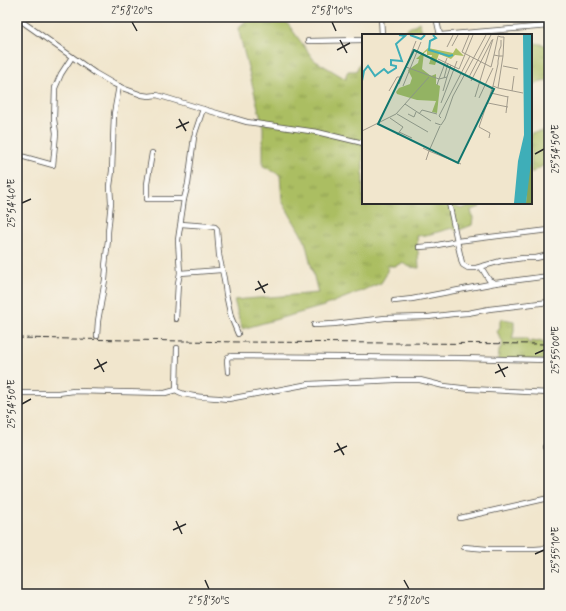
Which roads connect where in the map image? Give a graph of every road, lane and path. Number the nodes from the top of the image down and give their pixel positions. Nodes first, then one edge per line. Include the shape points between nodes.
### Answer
1 (381, 17) edge
2 (436, 17) edge
3 (17, 18) edge
4 (549, 26) edge
5 (382, 34) edge
6 (440, 34) edge
7 (452, 34) edge
8 (362, 40) edge
9 (308, 41) dead end
10 (72, 57) junction
11 (119, 86) junction
12 (204, 109) junction
13 (362, 143) edge
14 (152, 153) dead end
15 (17, 155) edge
16 (184, 199) junction
17 (448, 204) edge
18 (181, 224) junction
19 (549, 230) edge
20 (457, 241) junction
21 (418, 247) dead end
22 (549, 255) edge
23 (481, 267) junction
24 (221, 270) junction
25 (180, 273) junction
26 (549, 276) edge
27 (495, 283) junction
28 (394, 301) dead end
29 (549, 302) edge
30 (176, 320) dead end
31 (314, 325) dead end
32 (238, 334) dead end
33 (97, 336) dead end
34 (177, 348) dead end
35 (549, 360) edge
36 (228, 372) dead end
37 (176, 390) junction
38 (17, 393) edge
39 (549, 393) edge
40 (549, 498) edge
41 (460, 518) dead end
42 (464, 547) dead end
43 (549, 548) edge

1 - 5 street
2 - 6 street
3 - 10 street
4 - 7 street
8 - 9 street
10 - 11 street via 95,74
10 - 15 street via 55,88 56,133 52,164
11 - 12 street via 142,95 157,95
11 - 33 street via 114,114 111,202 104,266 106,269
12 - 13 street via 247,122 317,132
12 - 16 street via 194,137
14 - 16 street via 147,199
16 - 18 street
17 - 20 street
18 - 24 street via 216,228
18 - 25 street via 178,240
19 - 20 street
20 - 21 street
20 - 23 street via 463,265 470,268
22 - 23 street via 501,261
23 - 27 street via 488,280
24 - 25 street
24 - 32 street via 230,317
25 - 30 street
26 - 27 street
27 - 28 street
29 - 31 street via 428,317
34 - 37 street
35 - 36 street via 230,356 227,360
37 - 38 street via 165,393
37 - 39 street via 189,395 228,399 309,384 420,380 470,389
40 - 41 street
42 - 43 street

